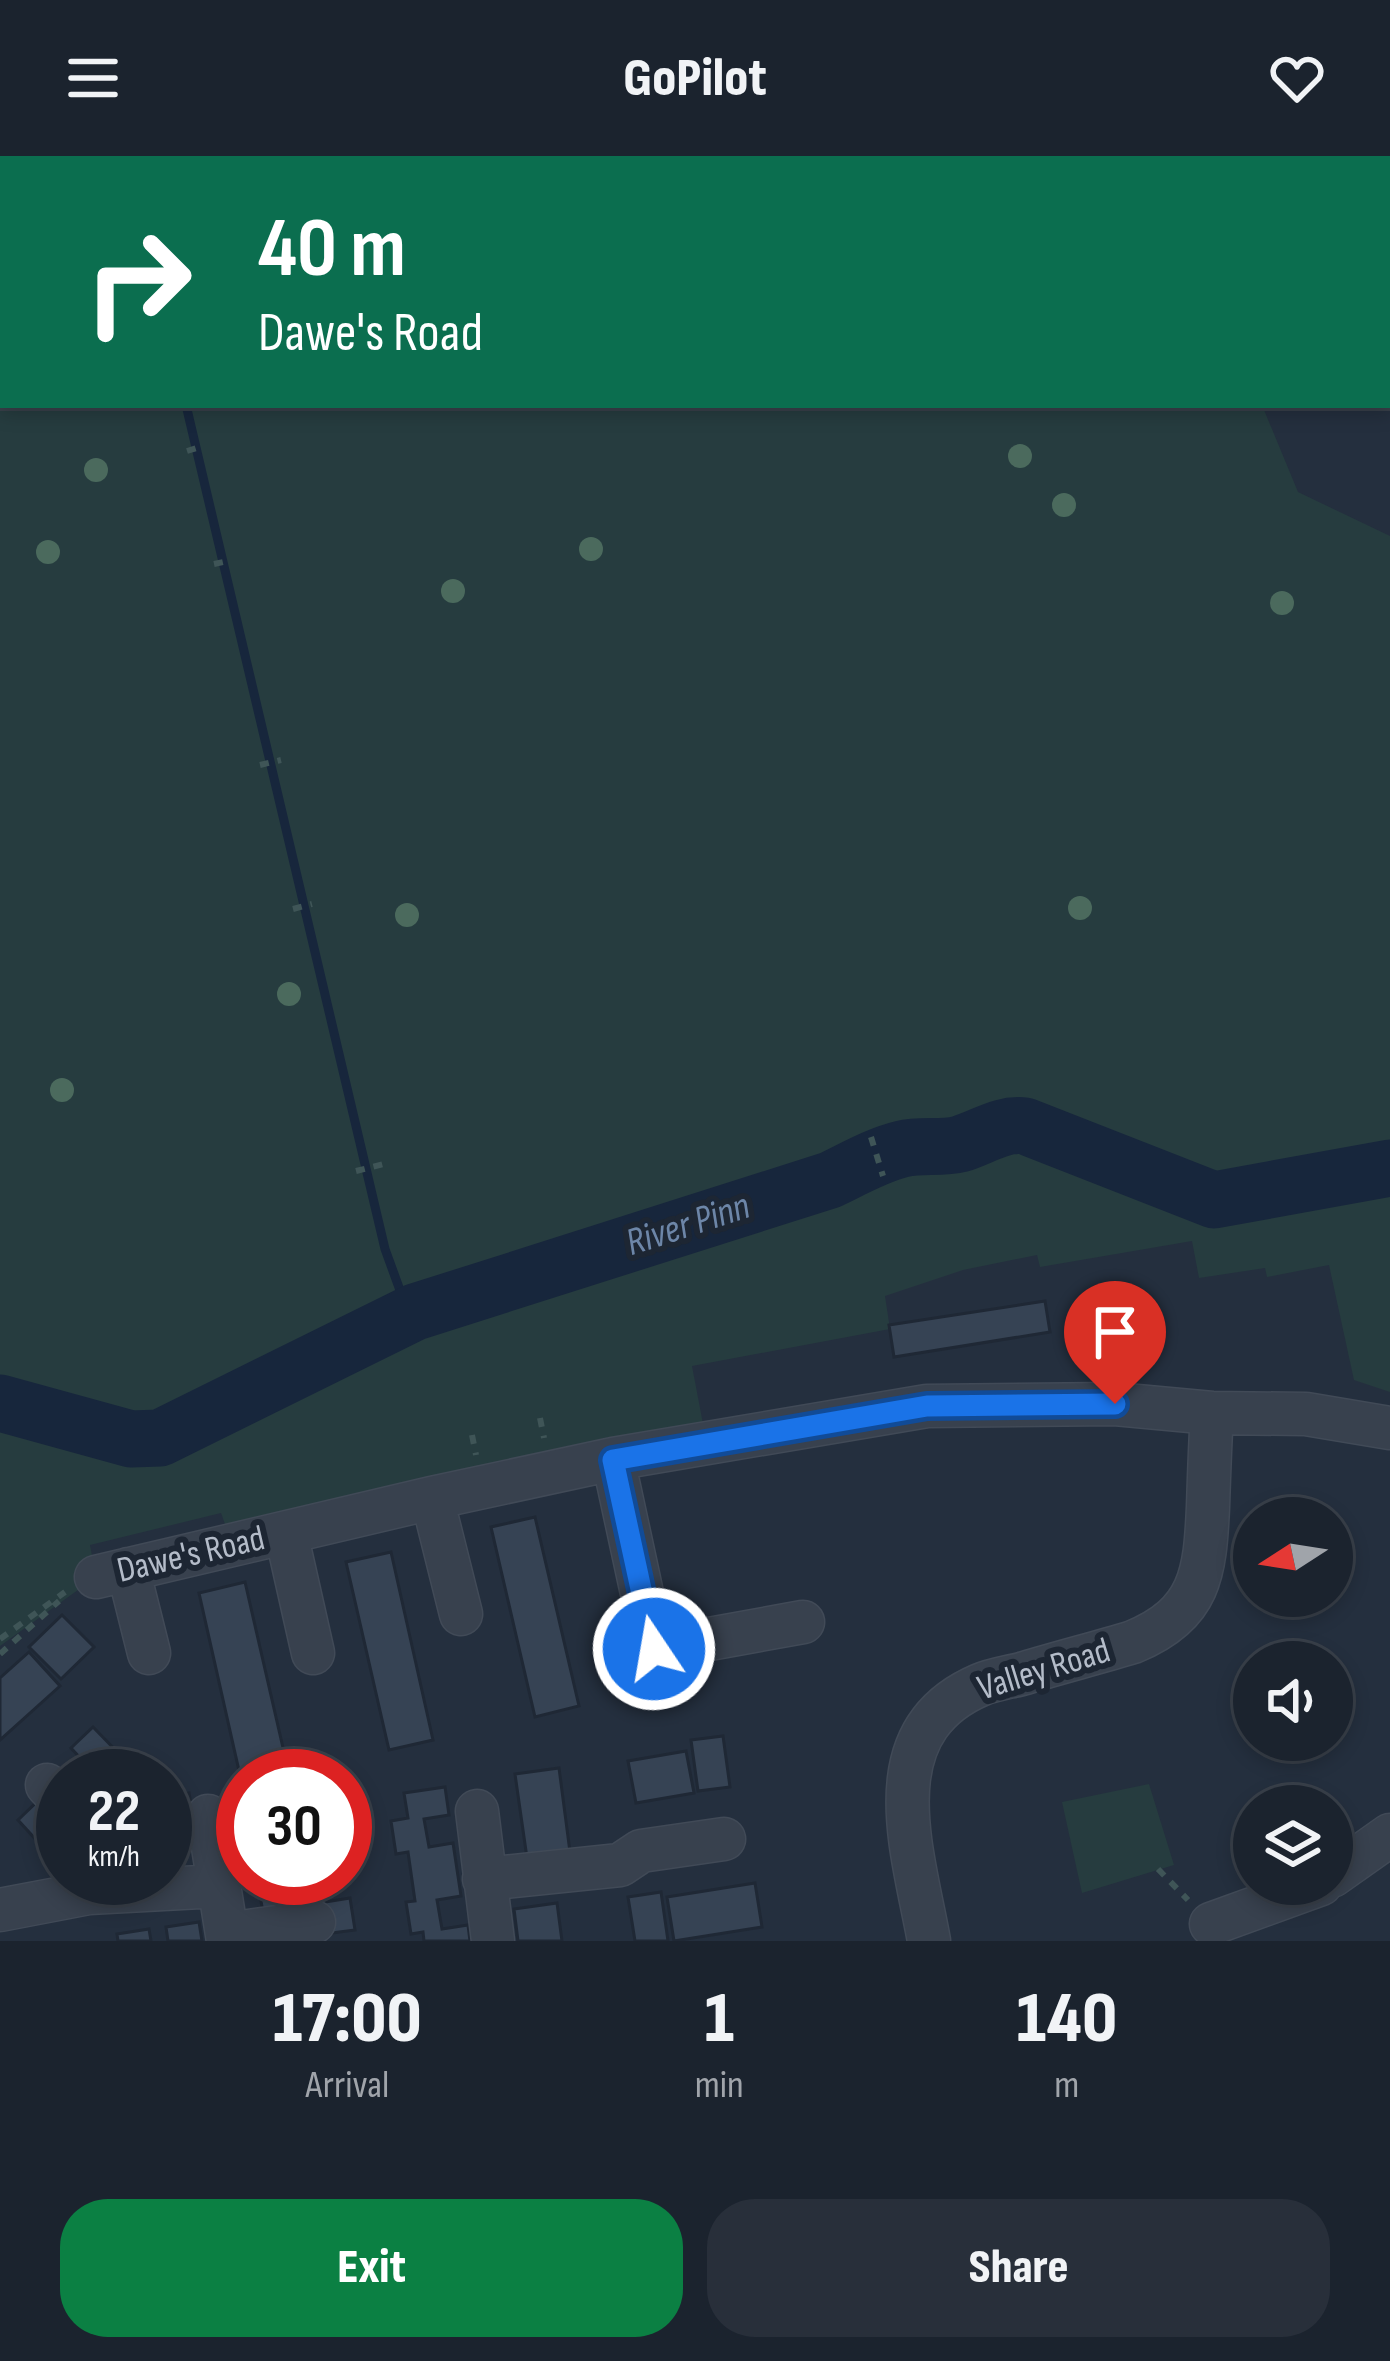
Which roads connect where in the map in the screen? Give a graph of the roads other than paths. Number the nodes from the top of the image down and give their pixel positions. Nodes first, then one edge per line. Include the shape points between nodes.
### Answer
1 (1211, 1413) junction
2 (1390, 1428) edge
3 (613, 1460) junction
4 (431, 1498) junction
5 (286, 1533) junction
6 (460, 1614) dead end
7 (803, 1622) dead end
8 (149, 1653) dead end
9 (313, 1653) dead end
10 (477, 1811) dead end
11 (208, 1816) dead end
12 (1390, 1834) edge
13 (724, 1839) dead end
14 (1353, 1861) edge
15 (216, 1867) edge
16 (484, 1879) junction
17 (36, 1900) edge
18 (222, 1905) edge
19 (1263, 1905) edge
20 (0, 1910) edge
21 (314, 1922) dead end
22 (1211, 1924) dead end
23 (227, 1938) edge
24 (494, 1941) edge
25 (929, 1941) edge

1 - 2 street, Dawe's Road via 1306,1414
1 - 3 street, Dawe's Road via 881,1404
1 - 25 street, Valley Road via 1205,1560 1181,1612 1133,1642 981,1685 936,1714 921,1734 906,1805
3 - 4 street, Dawe's Road
3 - 7 street via 654,1649
4 - 5 street, Dawe's Road
4 - 6 street
5 - 8 street, Dawe's Road via 112,1573
5 - 9 street, Dawe's Road
10 - 16 street
11 - 15 street
12 - 14 street
13 - 16 street via 641,1851 620,1865
16 - 24 street
17 - 20 street
18 - 23 street
19 - 22 street
21 - 23 street

